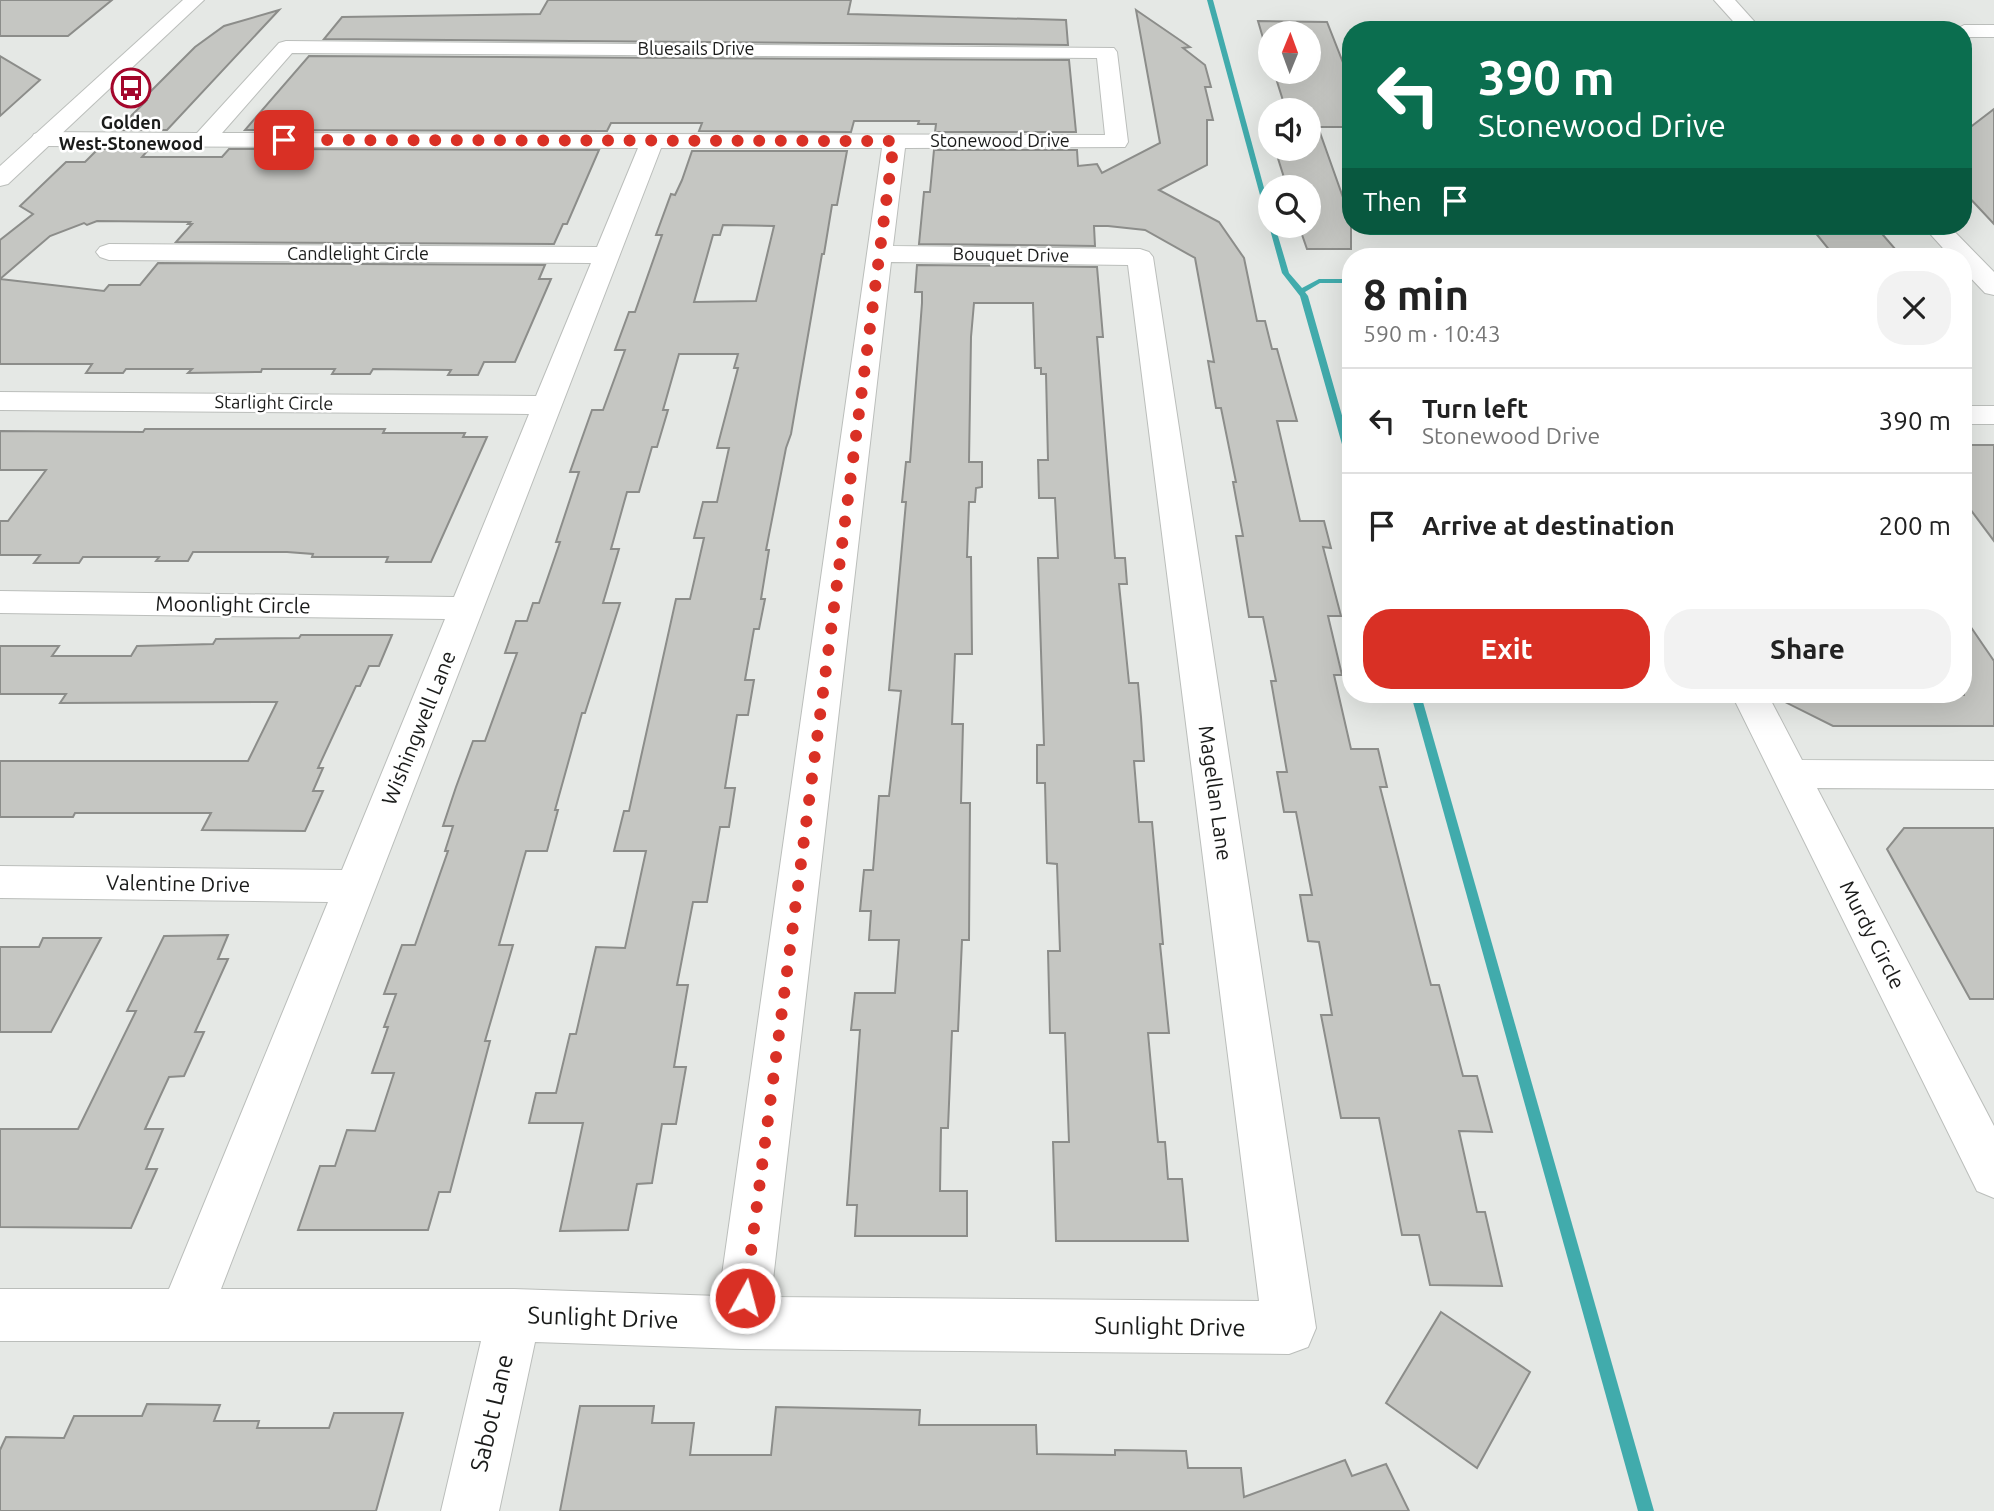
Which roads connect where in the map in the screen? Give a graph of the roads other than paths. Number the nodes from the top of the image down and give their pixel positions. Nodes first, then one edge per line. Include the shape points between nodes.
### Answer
1 (194, 0) edge
2 (1724, 0) edge
3 (1744, 21) edge
4 (1972, 31) edge
5 (1994, 31) edge
6 (42, 139) junction
7 (204, 139) junction
8 (653, 140) junction
9 (894, 141) junction
10 (1118, 142) joint
11 (0, 179) edge
12 (1944, 235) edge
13 (1956, 248) edge
14 (109, 252) dead end
15 (881, 254) junction
16 (607, 255) junction
17 (1140, 257) joint
18 (1972, 264) edge
19 (1994, 287) edge
20 (0, 401) edge
21 (547, 405) junction
22 (1972, 415) edge
23 (1994, 415) edge
24 (0, 603) edge
25 (467, 608) junction
26 (1754, 703) edge
27 (1790, 774) junction
28 (1994, 775) edge
29 (0, 882) edge
30 (356, 886) junction
31 (1994, 1175) edge
32 (0, 1315) edge
33 (514, 1315) junction
34 (184, 1317) junction
35 (742, 1323) junction
36 (1289, 1328) joint
37 (470, 1511) edge

1 - 6 street
2 - 3 street
4 - 5 street
6 - 7 street, Stonewood Drive
6 - 11 street
7 - 8 street, Stonewood Drive
7 - 10 street, Bluesails Drive via 286,47 1107,52
8 - 9 street, Stonewood Drive
8 - 16 street, Wishingwell Lane
9 - 10 street, Stonewood Drive
9 - 15 street
12 - 13 street
14 - 16 street, Candlelight Circle
15 - 17 street, Bouquet Drive
15 - 35 street
16 - 21 street, Wishingwell Lane
17 - 36 street, Magellan Lane
18 - 19 street
20 - 21 street, Starlight Circle
21 - 25 street, Wishingwell Lane
22 - 23 street
24 - 25 street, Moonlight Circle
25 - 30 street, Wishingwell Lane
26 - 27 street, Murdy Circle
27 - 28 street
27 - 31 street, Murdy Circle
29 - 30 street, Valentine Drive
30 - 34 street, Wishingwell Lane
32 - 34 street, Sunlight Drive
33 - 34 street, Sunlight Drive
33 - 35 street, Sunlight Drive
33 - 37 street, Sabot Lane
35 - 36 street, Sunlight Drive

